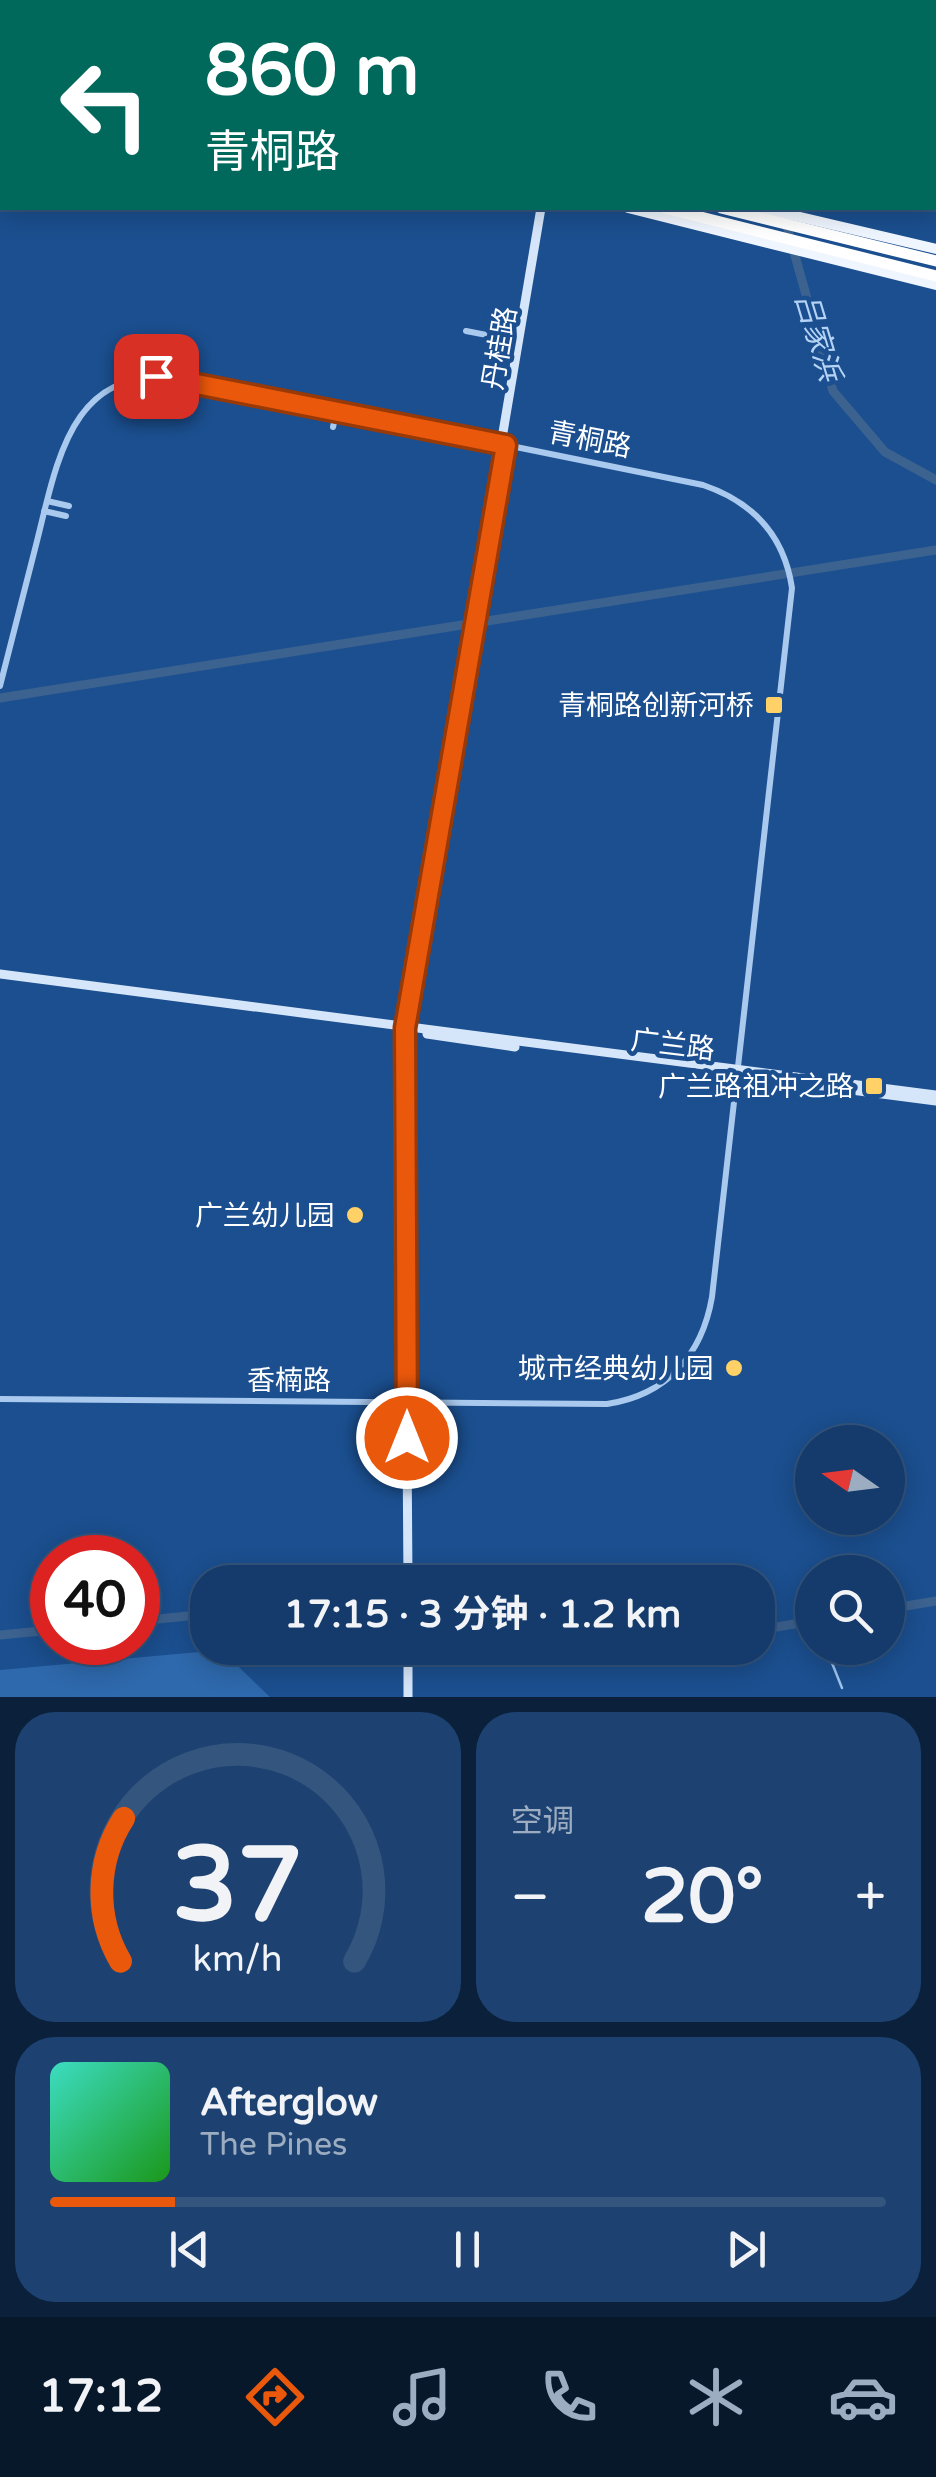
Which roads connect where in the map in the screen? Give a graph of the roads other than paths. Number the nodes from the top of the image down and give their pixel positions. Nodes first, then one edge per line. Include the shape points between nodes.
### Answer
1 (544, 210) edge
2 (544, 210) edge
3 (636, 210) edge
4 (673, 210) edge
5 (729, 210) edge
6 (771, 210) edge
7 (936, 249) edge
8 (936, 261) edge
9 (936, 276) edge
10 (936, 284) edge
11 (466, 331) dead end
12 (518, 341) junction
13 (336, 410) junction
14 (333, 427) dead end
15 (503, 444) junction
16 (47, 501) junction
17 (69, 506) dead end
18 (44, 511) junction
19 (66, 516) dead end
20 (0, 686) edge
21 (0, 974) edge
22 (405, 1028) junction
23 (738, 1072) junction
24 (936, 1098) edge
25 (0, 1399) edge
26 (407, 1404) junction
27 (408, 1565) edge
28 (408, 1665) edge
29 (408, 1697) edge

1 - 12 street, 丹桂路
2 - 15 street, 丹桂路
3 - 10 main road
4 - 9 highway
5 - 8 highway
6 - 7 main road
11 - 12 street
12 - 15 street, 丹桂路
13 - 14 street
13 - 15 street, 青桐路
13 - 16 street, 青桐路 via 168,376 130,381 94,400 75,421
15 - 22 street, 丹桂路
15 - 23 street, 青桐路 via 719,491 760,518 786,559 792,588
16 - 17 street
16 - 18 street, 青桐路
18 - 19 street
18 - 20 street, 青桐路
21 - 22 street, 广兰路
22 - 23 street, 广兰路
22 - 26 street, 丹桂路
23 - 24 street, 广兰路
23 - 26 street, 香楠路 via 709,1314 698,1346 678,1371 638,1397 606,1404
25 - 26 street, 香楠路
26 - 27 street, 丹桂路
28 - 29 street

